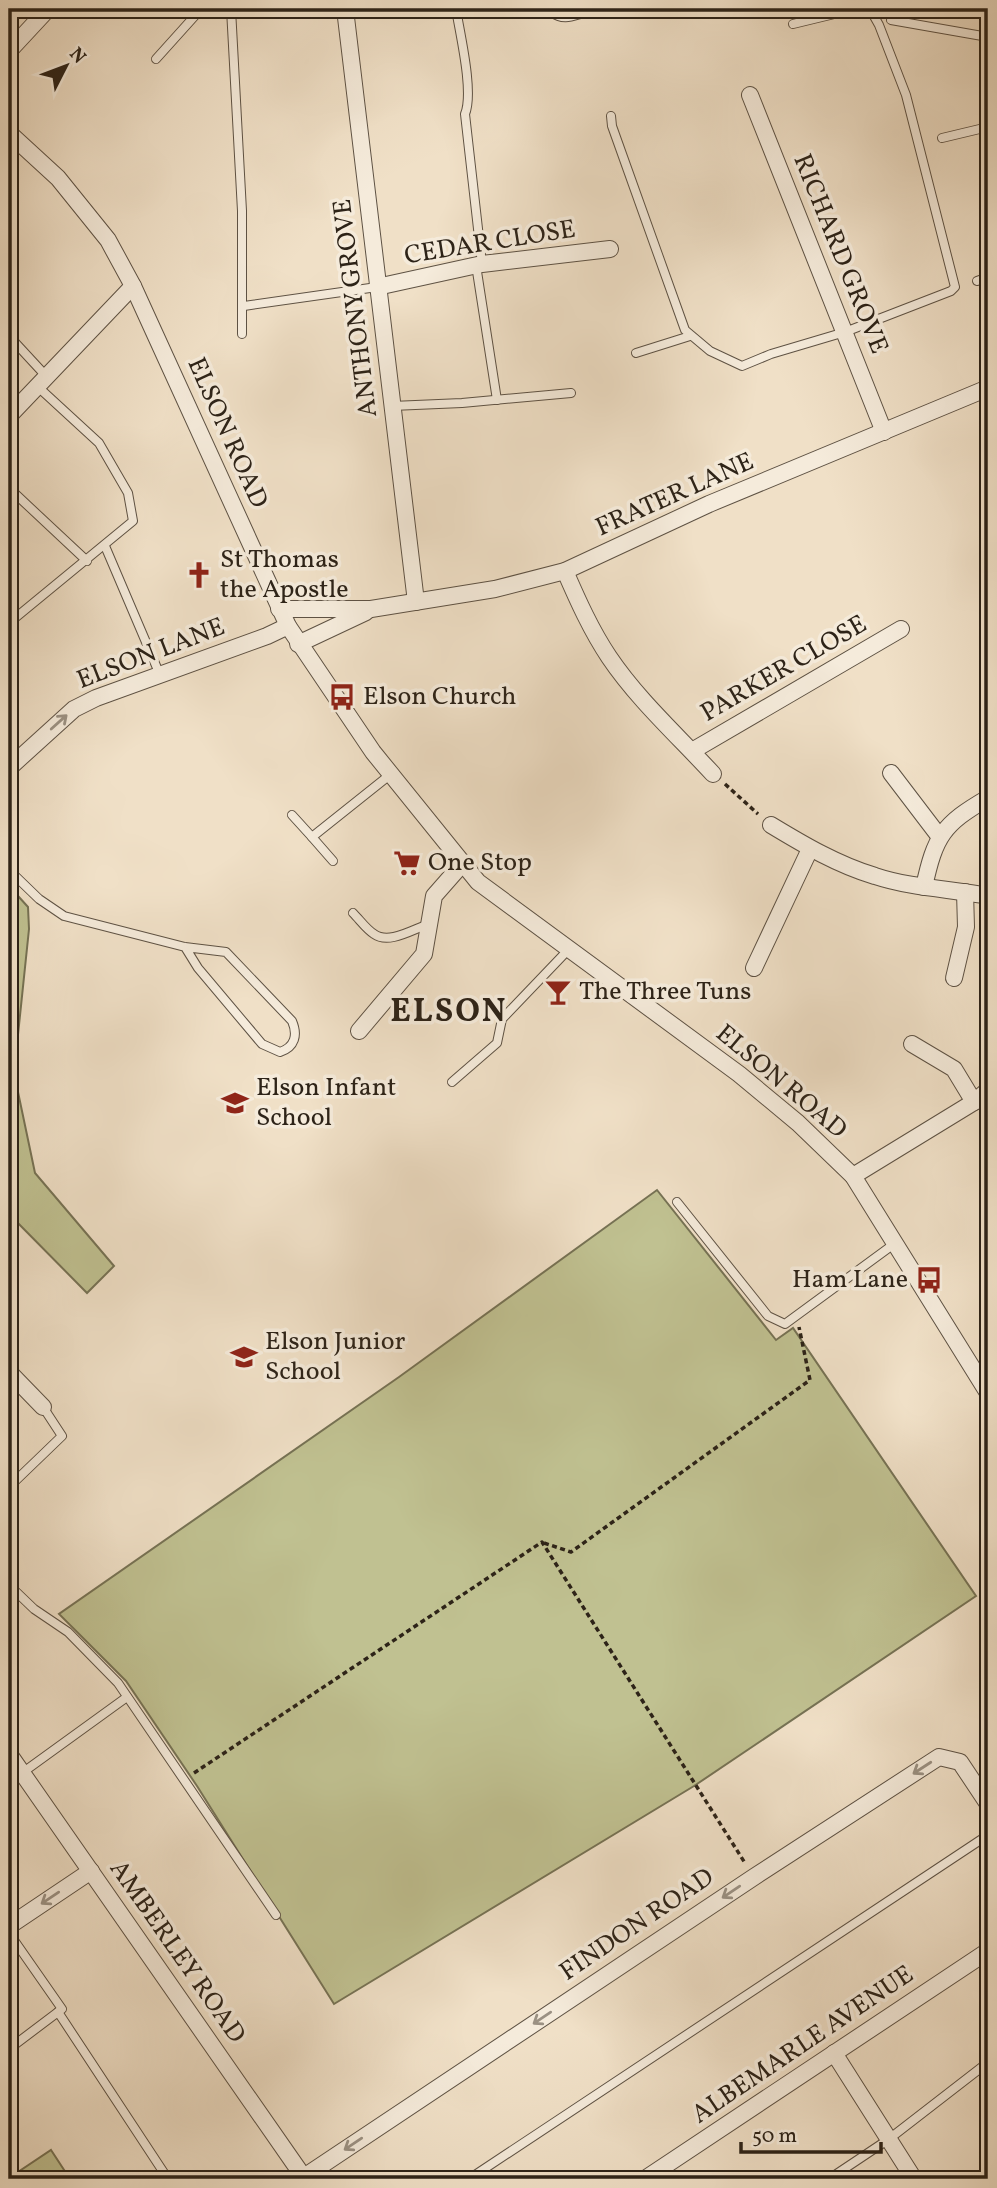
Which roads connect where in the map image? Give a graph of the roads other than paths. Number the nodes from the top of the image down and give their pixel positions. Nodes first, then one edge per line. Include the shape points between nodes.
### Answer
1 (48, 9) edge
2 (201, 9) edge
3 (231, 9) edge
4 (345, 9) edge
5 (456, 9) edge
6 (554, 9) edge
7 (583, 9) edge
8 (855, 9) edge
9 (870, 9) edge
10 (891, 20) dead end
11 (793, 24) dead end
12 (988, 37) edge
13 (9, 51) edge
14 (156, 60) dead end
15 (750, 94) dead end
16 (611, 116) dead end
17 (988, 127) edge
18 (9, 133) edge
19 (942, 138) dead end
20 (610, 249) dead end
21 (479, 265) junction
22 (988, 277) edge
23 (977, 281) dead end
24 (133, 286) junction
25 (377, 287) junction
26 (244, 306) junction
27 (845, 332) junction
28 (242, 334) dead end
29 (690, 336) junction
30 (9, 337) edge
31 (636, 353) dead end
32 (42, 381) junction
33 (987, 392) edge
34 (571, 393) dead end
35 (497, 400) junction
36 (392, 406) junction
37 (9, 416) edge
38 (884, 432) junction
39 (9, 488) edge
40 (105, 546) junction
41 (87, 561) junction
42 (565, 571) junction
43 (416, 602) junction
44 (279, 609) junction
45 (371, 609) junction
46 (9, 623) edge
47 (288, 626) junction
48 (901, 629) dead end
49 (298, 643) junction
50 (160, 675) junction
51 (692, 751) junction
52 (9, 768) edge
53 (891, 773) dead end
54 (391, 774) junction
55 (713, 774) road end
56 (988, 798) edge
57 (292, 815) dead end
58 (771, 825) road end
59 (939, 836) junction
60 (312, 837) junction
61 (810, 849) junction
62 (333, 860) dead end
63 (463, 863) junction
64 (9, 870) edge
65 (924, 887) junction
66 (965, 892) junction
67 (988, 896) edge
68 (353, 914) dead end
69 (429, 925) junction
70 (186, 947) junction
71 (569, 948) junction
72 (754, 968) dead end
73 (954, 978) dead end
74 (359, 1031) dead end
75 (912, 1044) dead end
76 (452, 1082) dead end
77 (988, 1090) edge
78 (974, 1102) junction
79 (853, 1176) junction
80 (677, 1202) dead end
81 (894, 1244) junction
82 (9, 1372) edge
83 (988, 1393) edge
84 (43, 1406) joint
85 (9, 1487) edge
86 (9, 1585) edge
87 (127, 1697) junction
88 (9, 1754) edge
89 (22, 1773) junction
90 (988, 1804) edge
91 (988, 1835) edge
92 (91, 1871) junction
93 (276, 1915) dead end
94 (9, 1926) edge
95 (9, 1933) edge
96 (988, 1951) edge
97 (58, 2012) junction
98 (9, 2049) edge
99 (834, 2053) junction
100 (982, 2067) dead end
101 (889, 2139) junction
102 (305, 2178) edge
103 (168, 2179) edge
104 (469, 2179) edge
105 (645, 2179) edge
106 (829, 2179) edge
107 (914, 2179) edge

1 - 13 street
2 - 14 lane
3 - 26 lane
4 - 25 street, ANTHONY GROVE
5 - 21 lane via 468,99 465,114
6 - 7 street via 566,14
8 - 11 lane
9 - 27 lane via 906,95 955,287
10 - 12 lane
15 - 27 street, RICHARD GROVE
16 - 29 lane
17 - 19 lane
18 - 24 street, ELSON ROAD via 58,178 108,240
20 - 21 street, CEDAR CLOSE
21 - 25 street, CEDAR CLOSE
21 - 35 lane
22 - 23 lane
24 - 32 street
24 - 44 street, ELSON ROAD
25 - 26 lane
25 - 36 street, ANTHONY GROVE
26 - 28 lane
27 - 29 lane via 742,366
27 - 38 street, RICHARD GROVE
29 - 31 lane
30 - 32 lane
32 - 37 street
32 - 40 lane via 99,443 128,493 133,521
33 - 38 street, FRATER LANE
34 - 35 lane
35 - 36 lane
36 - 43 street, ANTHONY GROVE
38 - 42 street, FRATER LANE via 709,504
39 - 41 lane
40 - 41 lane
40 - 50 lane
41 - 46 lane
42 - 43 street, FRATER LANE
42 - 51 street via 610,658
43 - 45 street, FRATER LANE
44 - 45 street, FRATER LANE
44 - 47 street, ELSON ROAD
45 - 49 street, FRATER LANE
47 - 49 street, ELSON ROAD
47 - 50 street, ELSON LANE
48 - 51 street, PARKER CLOSE
49 - 54 street, ELSON ROAD
52 -> 50 street, ELSON LANE via 74,709
51 - 55 street
53 - 59 street
54 - 60 lane
54 - 63 street, ELSON ROAD
56 - 59 street
57 - 60 lane
58 - 61 street
59 - 65 street
60 - 62 lane
61 - 65 street via 875,876
61 - 72 street
63 - 69 street via 434,896
63 - 71 street, ELSON ROAD via 478,882
64 - 70 lane via 64,916
65 - 66 street
66 - 67 street
66 - 73 street via 966,927
68 - 69 lane via 384,938
69 - 74 street via 424,954
70 - 70 lane via 226,952 233,959 292,1021 295,1041 288,1050 280,1052 262,1044 198,968
71 - 76 lane via 502,1018 497,1043
71 - 79 street, ELSON ROAD via 739,1074
75 - 78 street via 954,1069
77 - 78 street
78 - 79 street
79 - 81 street, ELSON ROAD
80 - 81 lane via 768,1316 785,1324
81 - 83 street, ELSON ROAD
82 - 84 street
84 - 85 lane via 62,1436
86 - 87 lane via 68,1632
87 - 89 lane
87 - 93 lane
88 - 89 street, AMBERLEY ROAD
89 - 92 street, AMBERLEY ROAD
90 -> 102 street, FINDON ROAD via 960,1762 939,1757
91 - 104 lane
92 -> 94 street
92 - 102 street, AMBERLEY ROAD
95 - 97 lane via 62,2009
96 - 99 street, ALBEMARLE AVENUE
97 - 98 lane
97 - 103 lane
99 - 101 street
99 - 105 street, ALBEMARLE AVENUE
100 - 101 lane
101 - 106 lane
101 - 107 street

